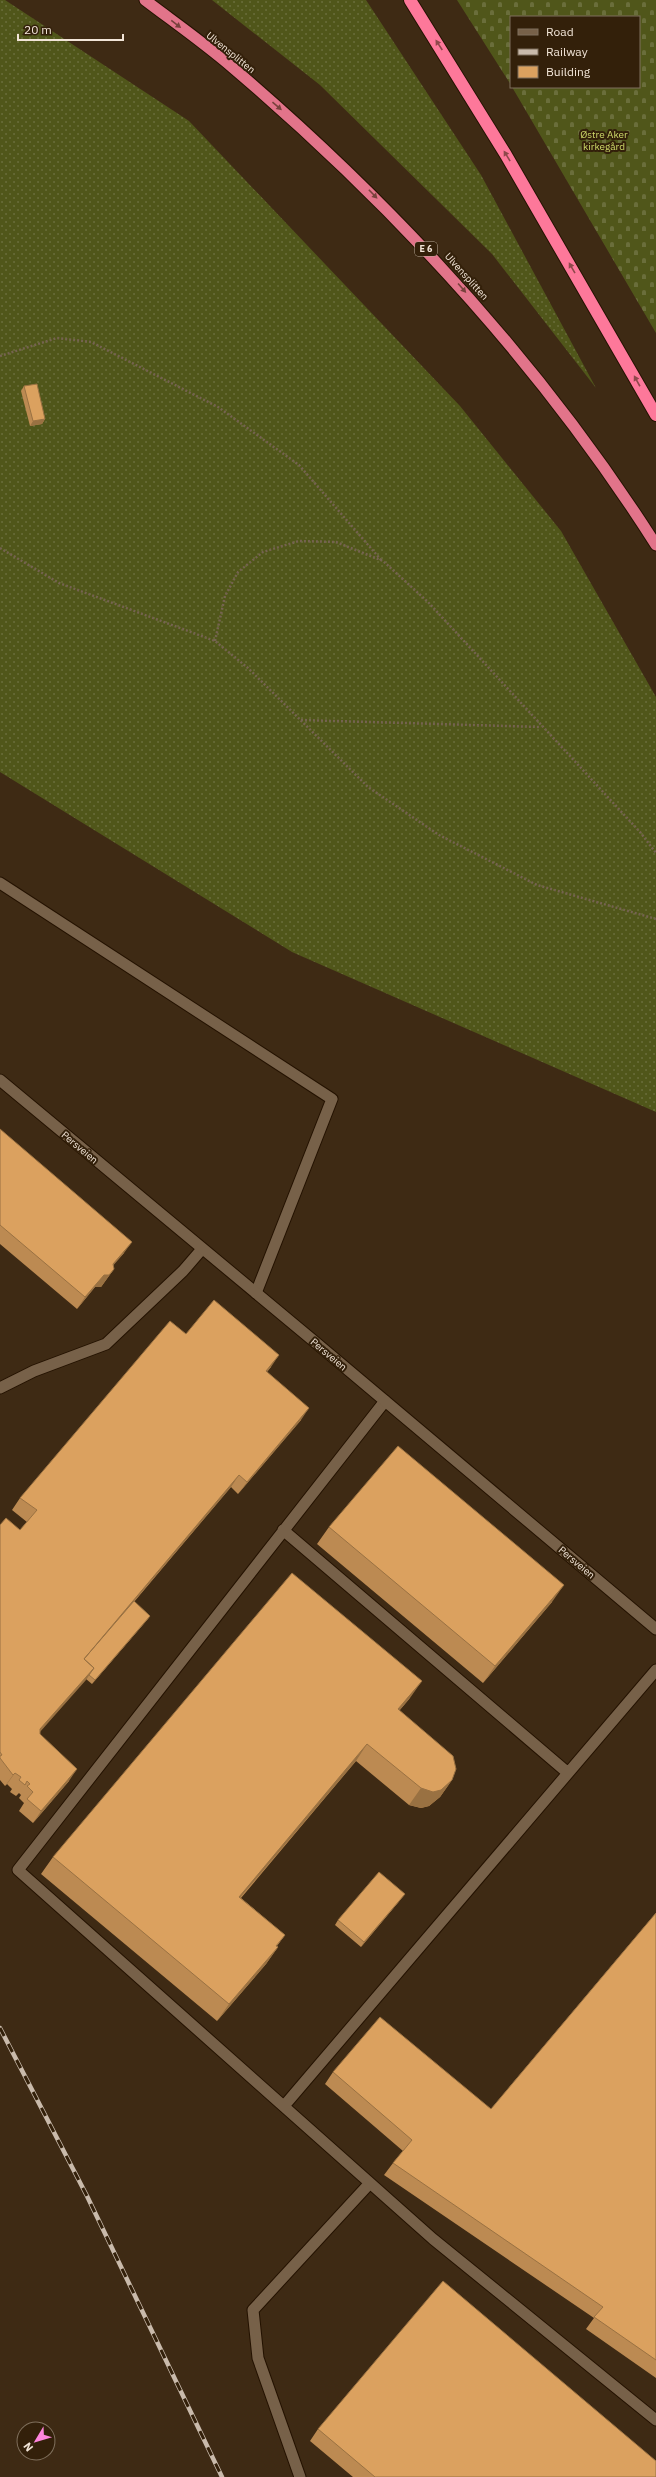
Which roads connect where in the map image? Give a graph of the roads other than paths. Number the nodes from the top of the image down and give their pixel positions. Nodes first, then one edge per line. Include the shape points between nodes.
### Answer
1 (146, 0) edge
2 (410, 0) edge
3 (656, 415) edge
4 (656, 545) edge
5 (0, 883) edge
6 (0, 1080) edge
7 (202, 1249) junction
8 (256, 1293) junction
9 (0, 1388) edge
10 (385, 1401) junction
11 (283, 1530) junction
12 (656, 1629) edge
13 (656, 1670) edge
14 (568, 1773) junction
15 (284, 2106) junction
16 (370, 2183) junction
17 (656, 2420) edge
18 (300, 2477) edge

1 -> 4 highway, Ulvensplitten / E 6 via 230,65 295,122 365,186 451,276 532,372 606,471
3 -> 2 highway via 510,161
5 - 8 main road via 332,1099
6 - 7 main road, Persveien
7 - 8 main road, Persveien
7 - 9 main road via 183,1271 106,1344 34,1371
8 - 10 main road, Persveien
10 - 11 main road
10 - 12 main road, Persveien
11 - 14 main road
11 - 15 main road via 18,1870
13 - 14 main road
14 - 15 main road
15 - 16 main road
16 - 17 main road via 433,2239
16 - 18 main road via 253,2310 258,2358

